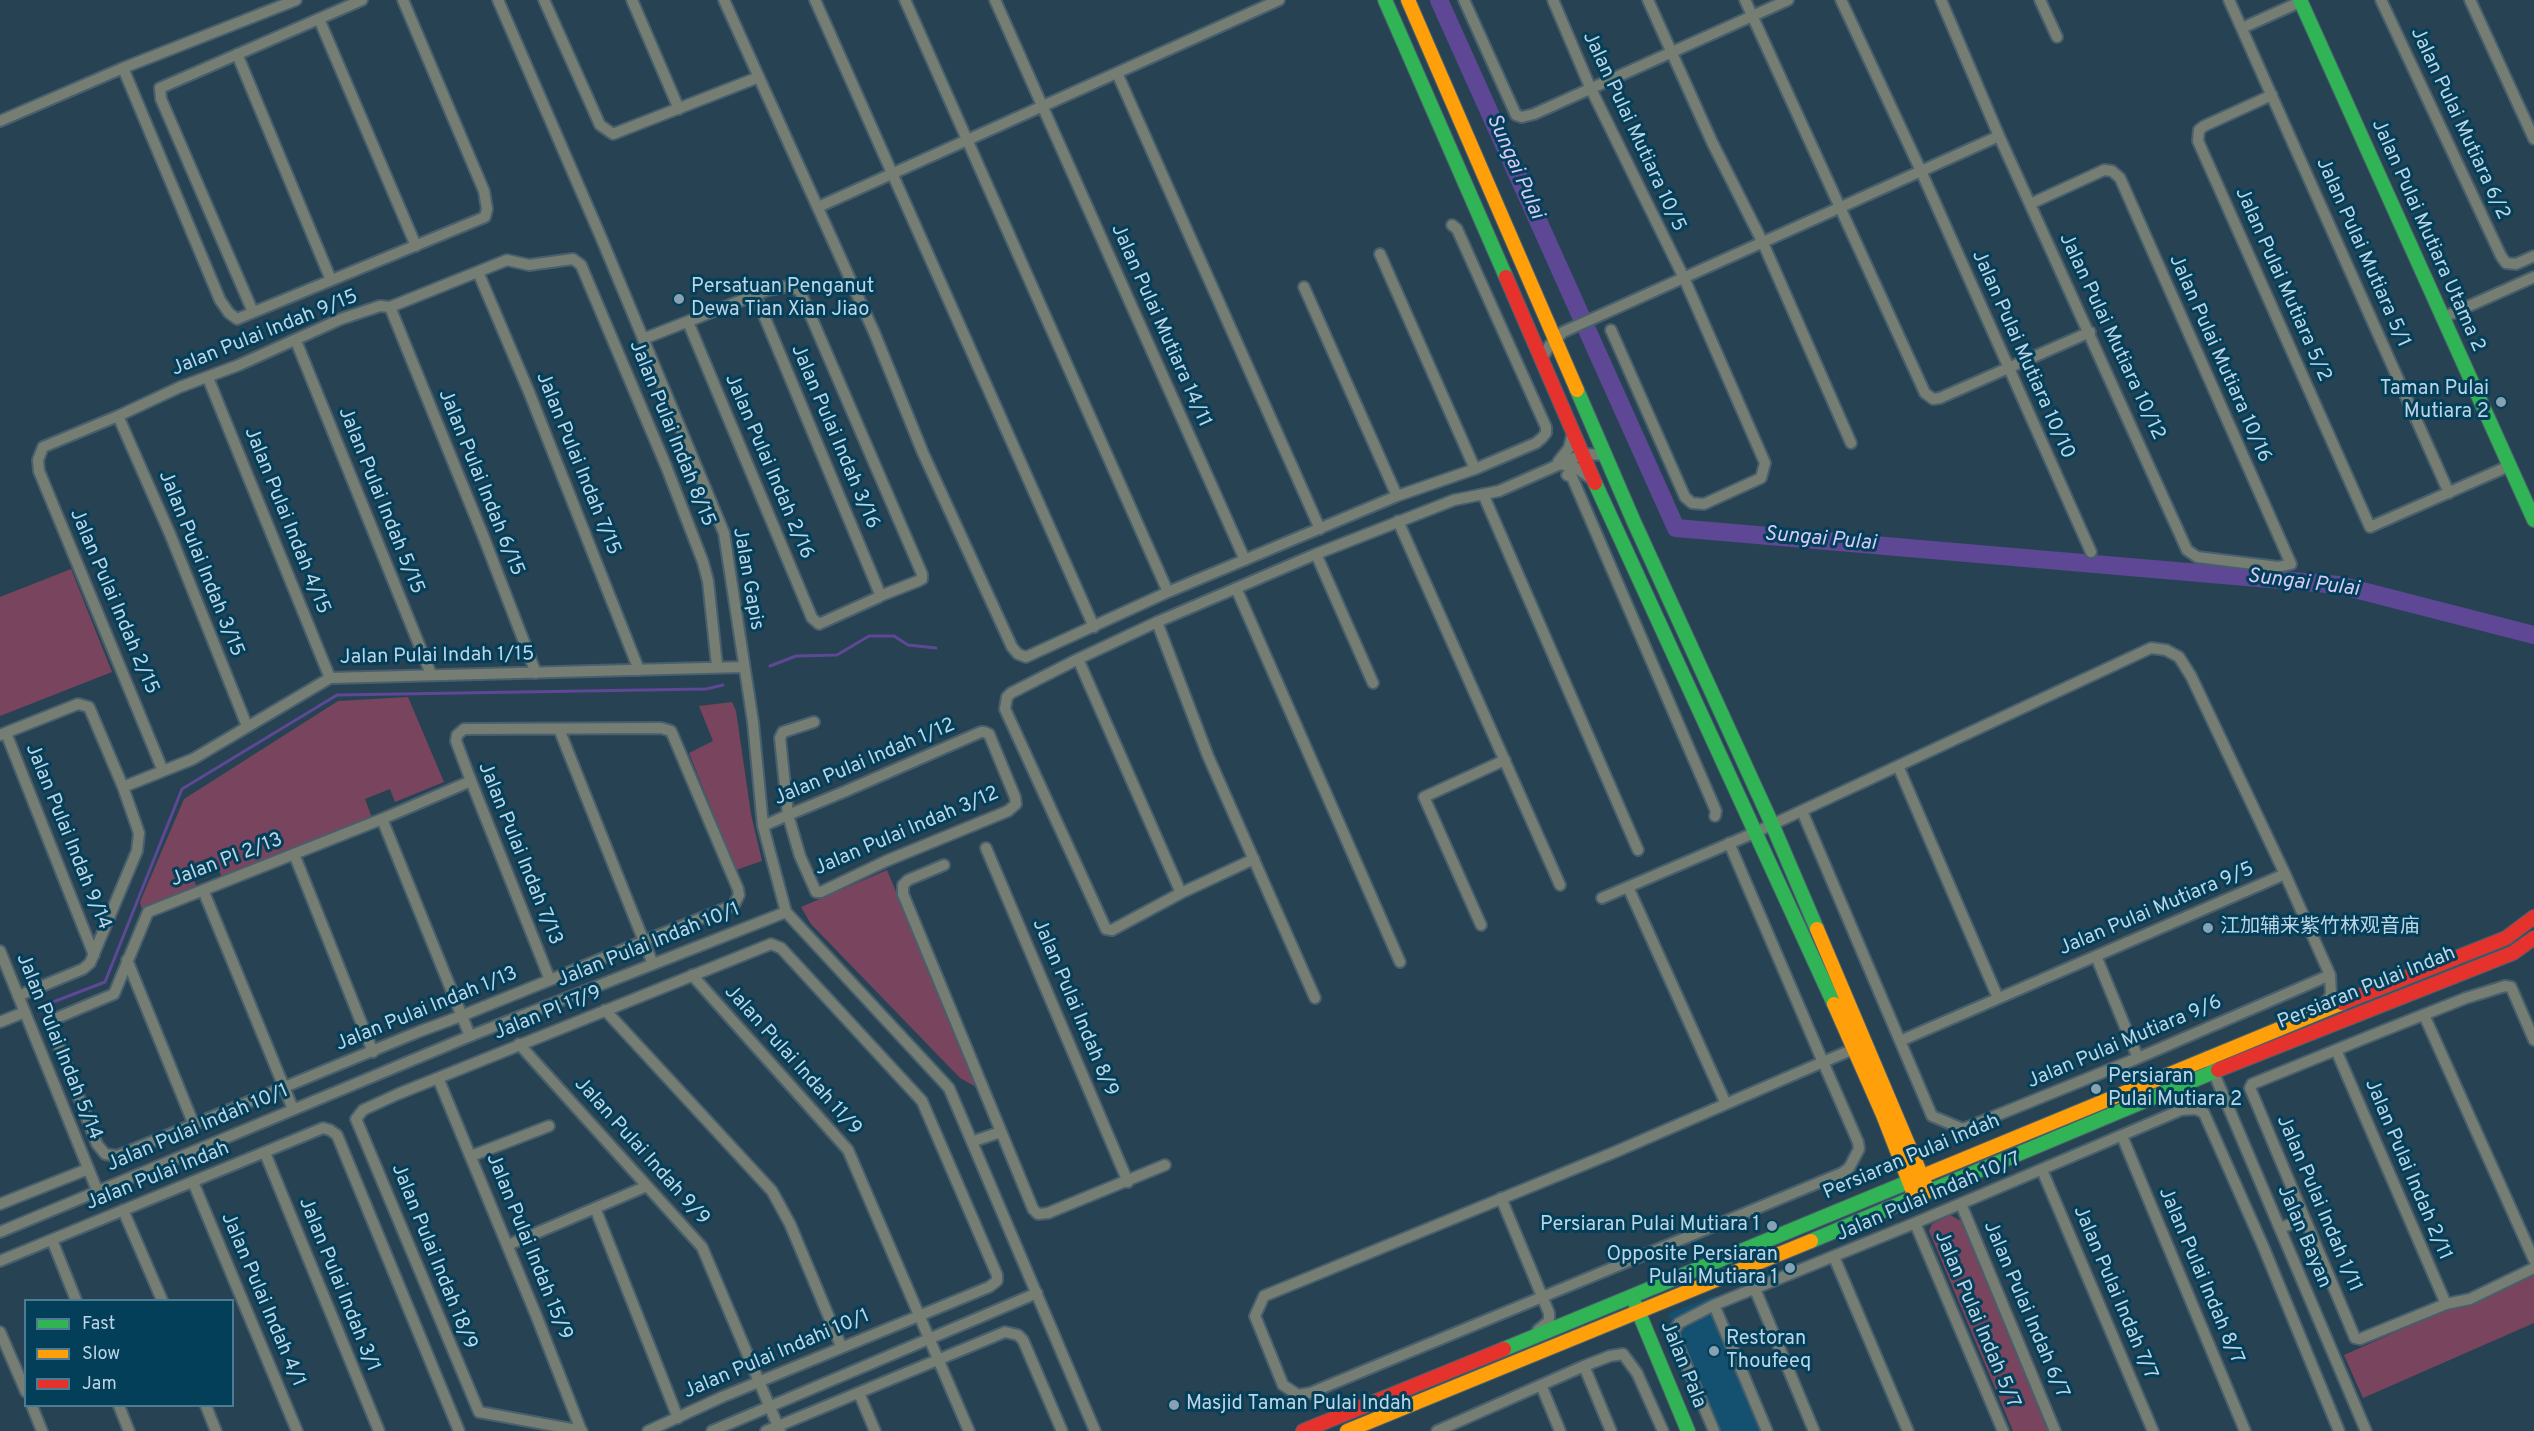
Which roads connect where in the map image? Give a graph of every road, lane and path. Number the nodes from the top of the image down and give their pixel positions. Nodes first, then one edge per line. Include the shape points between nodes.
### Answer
1 (296, 0) edge
2 (362, 0) edge
3 (403, 0) edge
4 (498, 0) edge
5 (544, 0) edge
6 (632, 0) edge
7 (724, 0) edge
8 (815, 0) edge
9 (904, 0) edge
10 (995, 0) edge
11 (1279, 0) edge
12 (1385, 0) edge
13 (1407, 0) edge
14 (1464, 0) edge
15 (1553, 0) edge
16 (1648, 0) edge
17 (1745, 0) edge
18 (1788, 0) edge
19 (1841, 0) edge
20 (1941, 0) edge
21 (2040, 0) edge
22 (2229, 0) edge
23 (2381, 0) edge
24 (2470, 0) edge
25 (2300, 1) edge
26 (1752, 16) junction
27 (318, 19) junction
28 (2242, 28) junction
29 (2057, 37) dead end
30 (1671, 51) junction
31 (237, 54) junction
32 (123, 68) junction
33 (1117, 73) junction
34 (759, 77) junction
35 (1590, 87) junction
36 (2272, 95) junction
37 (1043, 106) junction
38 (680, 109) junction
39 (0, 121) edge
40 (1999, 136) junction
41 (2534, 139) edge
42 (967, 140) junction
43 (1921, 171) junction
44 (892, 174) junction
45 (2030, 204) junction
46 (818, 207) junction
47 (1840, 208) junction
48 (1452, 225) dead end
49 (1763, 243) junction
50 (416, 246) junction
51 (1380, 254) dead end
52 (2534, 256) edge
53 (573, 259) joint
54 (478, 272) junction
55 (2534, 277) edge
56 (1684, 278) junction
57 (331, 280) junction
58 (1304, 288) dead end
59 (755, 294) junction
60 (390, 307) junction
61 (253, 312) junction
62 (2442, 318) junction
63 (688, 322) junction
64 (1611, 330) dead end
65 (2090, 332) junction
66 (1559, 336) junction
67 (643, 339) junction
68 (296, 341) junction
69 (1542, 359) junction
70 (2009, 368) junction
71 (208, 378) junction
72 (118, 416) junction
73 (1573, 432) junction
74 (1851, 443) dead end
75 (43, 447) joint
76 (1583, 454) junction
77 (1604, 455) junction
78 (1556, 464) junction
79 (2509, 466) junction
80 (1475, 469) junction
81 (1567, 475) dead end
82 (1594, 481) junction
83 (2449, 493) junction
84 (1483, 494) junction
85 (1397, 496) junction
86 (2534, 520) edge
87 (1398, 521) junction
88 (1320, 529) junction
89 (2091, 552) dead end
90 (1316, 554) junction
91 (2191, 554) joint
92 (1245, 560) junction
93 (1236, 588) junction
94 (1168, 592) junction
95 (880, 595) junction
96 (1157, 622) junction
97 (1094, 627) junction
98 (1078, 659) junction
99 (717, 666) junction
100 (743, 667) junction
101 (639, 670) junction
102 (536, 673) junction
103 (431, 674) junction
104 (330, 678) junction
105 (1373, 682) dead end
106 (814, 722) dead end
107 (248, 726) junction
108 (559, 729) junction
109 (3, 734) edge
110 (1505, 760) junction
111 (1898, 766) junction
112 (163, 771) junction
113 (471, 781) junction
114 (123, 787) junction
115 (1016, 804) joint
116 (1802, 811) junction
117 (788, 815) junction
118 (1715, 816) dead end
119 (382, 819) junction
120 (1772, 824) junction
121 (763, 826) junction
122 (1754, 833) junction
123 (1729, 843) junction
124 (986, 848) dead end
125 (1638, 850) dead end
126 (294, 854) junction
127 (1254, 859) junction
128 (944, 865) dead end
129 (2285, 874) junction
130 (1560, 885) dead end
131 (1628, 887) junction
132 (203, 890) junction
133 (1181, 893) junction
134 (1602, 898) dead end
135 (786, 912) junction
136 (2534, 917) edge
137 (1481, 925) dead end
138 (2534, 938) edge
139 (644, 941) junction
140 (781, 948) joint
141 (0, 951) edge
142 (94, 955) junction
143 (2096, 956) junction
144 (128, 960) junction
145 (1400, 962) dead end
146 (653, 964) junction
147 (692, 975) junction
148 (2330, 975) junction
149 (550, 980) junction
150 (18, 996) junction
151 (1315, 998) dead end
152 (1998, 998) junction
153 (605, 1010) junction
154 (25, 1012) junction
155 (2315, 1014) junction
156 (2424, 1015) junction
157 (462, 1016) junction
158 (0, 1022) edge
159 (470, 1036) junction
160 (2534, 1040) edge
161 (1900, 1041) junction
162 (519, 1044) junction
163 (1854, 1049) junction
164 (2336, 1050) junction
165 (373, 1052) junction
166 (2207, 1057) junction
167 (2138, 1058) junction
168 (1823, 1062) junction
169 (2214, 1071) junction
170 (438, 1078) junction
171 (284, 1088) junction
172 (1725, 1104) junction
173 (293, 1109) junction
174 (363, 1110) joint
175 (194, 1125) junction
176 (549, 1126) dead end
177 (1001, 1131) junction
178 (2122, 1136) junction
179 (974, 1142) junction
180 (265, 1153) junction
181 (117, 1156) joint
182 (471, 1156) junction
183 (1906, 1158) junction
184 (1956, 1161) junction
185 (1165, 1165) dead end
186 (88, 1169) junction
187 (2043, 1170) junction
188 (1915, 1178) junction
189 (193, 1182) junction
190 (1128, 1182) junction
191 (647, 1186) junction
192 (1889, 1189) junction
193 (97, 1190) junction
194 (1922, 1194) junction
195 (1501, 1198) junction
196 (0, 1204) edge
197 (1961, 1204) junction
198 (595, 1208) junction
199 (123, 1210) junction
200 (2304, 1219) junction
201 (1915, 1223) junction
202 (2280, 1228) junction
203 (0, 1232) edge
204 (52, 1240) junction
205 (508, 1245) junction
206 (1834, 1257) junction
207 (2534, 1260) edge
208 (0, 1262) edge
209 (2534, 1268) edge
210 (1755, 1289) junction
211 (1692, 1291) junction
212 (1037, 1293) junction
213 (1543, 1297) junction
214 (1632, 1297) junction
215 (76, 1299) edge
216 (162, 1299) edge
217 (2446, 1304) junction
218 (1714, 1305) junction
219 (1639, 1313) junction
220 (920, 1315) junction
221 (0, 1332) edge
222 (1584, 1335) junction
223 (930, 1339) junction
224 (841, 1346) junction
225 (1505, 1349) junction
226 (940, 1361) junction
227 (1584, 1366) junction
228 (1663, 1371) junction
229 (760, 1381) junction
230 (1541, 1385) junction
231 (24, 1387) edge
232 (859, 1393) junction
233 (770, 1405) junction
234 (32, 1407) edge
235 (119, 1407) edge
236 (206, 1407) edge
237 (678, 1418) junction
238 (1460, 1426) edge
239 (779, 1428) edge
240 (42, 1431) edge
241 (129, 1431) edge
242 (216, 1431) edge
243 (297, 1431) edge
244 (378, 1431) edge
245 (459, 1431) edge
246 (582, 1431) edge
247 (648, 1431) edge
248 (712, 1431) edge
249 (766, 1431) edge
250 (875, 1431) edge
251 (969, 1431) edge
252 (1062, 1431) edge
253 (1095, 1431) edge
254 (1303, 1431) edge
255 (1347, 1431) edge
256 (1437, 1431) edge
257 (1560, 1431) edge
258 (1611, 1431) edge
259 (1663, 1431) edge
260 (1688, 1431) edge
261 (1714, 1431) edge
262 (1767, 1431) edge
263 (1814, 1431) edge
264 (1908, 1431) edge
265 (2003, 1431) edge
266 (2055, 1431) edge
267 (2153, 1431) edge
268 (2246, 1431) edge
269 (2339, 1431) edge
270 (2366, 1431) edge

1 - 32 street
2 - 27 street
3 - 50 street via 484,191 487,209 485,217
4 - 67 street, Jalan Gapis
5 - 38 street via 600,125 607,132 613,134
6 - 38 street
7 - 34 street
8 - 44 street
9 - 42 street
10 - 37 street, Jalan Pulai Mutiara 14/11
11 - 33 street
12 - 69 street
13 - 66 street
14 - 35 street via 1516,115 1534,114
15 - 35 street, Jalan Pulai Mutiara 10/5
16 - 30 street
17 - 26 street
18 - 26 street
19 - 43 street, Jalan Pulai Mutiara 10/10
20 - 40 street, Jalan Pulai Mutiara 10/12
21 - 29 street
22 - 28 street, Jalan Pulai Mutiara 5/1
23 - 52 street, Jalan Pulai Mutiara 6/2 via 2501,256 2506,263 2516,264
24 - 41 street
25 - 28 street
25 - 62 street, Jalan Pulai Mutiara Utama 2
26 - 30 street
26 - 47 street
27 - 31 street
27 - 50 street
28 - 36 street, Jalan Pulai Mutiara 5/1
30 - 35 street
30 - 49 street
31 - 57 street
31 - 61 street via 163,84 159,93
32 - 39 street
32 - 61 street via 220,300 237,319
33 - 37 street
33 - 88 street
34 - 38 street
34 - 46 street
35 - 56 street, Jalan Pulai Mutiara 10/5
36 - 83 street, Jalan Pulai Mutiara 5/1
36 - 83 street, Jalan Pulai Mutiara 5/2 via 2204,126 2199,130 2198,141 2370,527
37 - 42 street
37 - 92 street, Jalan Pulai Mutiara 14/11
40 - 43 street
40 - 45 street, Jalan Pulai Mutiara 10/12
42 - 44 street
42 - 94 street
43 - 47 street
43 - 70 street, Jalan Pulai Mutiara 10/10
44 - 46 street
44 - 97 street
45 - 65 street, Jalan Pulai Mutiara 10/12
45 - 91 street, Jalan Pulai Mutiara 10/16 via 2104,170 2120,178 2291,564 2278,567
46 - 97 street via 1012,647 1018,654 1030,657
47 - 49 street
47 - 70 street via 1925,393 1940,399
48 - 80 street via 1546,427 1546,433 1536,443
49 - 56 street
49 - 74 street
50 - 57 street
51 - 80 street
53 - 54 street, Jalan Pulai Indah 9/15 via 529,265 507,260
53 - 99 street, Jalan Pulai Indah 8/15 via 581,265 621,358 703,562
54 - 60 street, Jalan Pulai Indah 9/15
54 - 101 street, Jalan Pulai Indah 7/15
55 - 62 street
56 - 64 street, Jalan Pulai Mutiara 10/5 via 1765,463 1761,478 1704,504 1692,503 1685,497
56 - 66 street
57 - 61 street
58 - 85 street
59 - 63 street
59 - 95 street, Jalan Pulai Indah 3/16
59 - 95 street via 789,286 800,291 922,574 922,579
60 - 68 street, Jalan Pulai Indah 9/15 via 380,306 341,320
60 - 102 street, Jalan Pulai Indah 6/15
62 - 79 street, Jalan Pulai Mutiara Utama 2
63 - 67 street
63 - 95 street, Jalan Pulai Indah 2/16 via 812,618 819,624
65 - 70 street
65 - 91 street, Jalan Pulai Mutiara 10/12
66 - 69 street
66 - 77 street
67 - 100 street, Jalan Gapis via 724,534
68 - 71 street, Jalan Pulai Indah 9/15
68 - 103 street, Jalan Pulai Indah 5/15
69 - 73 street
70 - 89 street, Jalan Pulai Mutiara 10/10
71 - 72 street, Jalan Pulai Indah 9/15
71 - 104 street, Jalan Pulai Indah 4/15
72 - 75 street, Jalan Pulai Indah 9/15
72 - 107 street, Jalan Pulai Indah 3/15
73 - 76 street
73 - 78 street via 1569,448
75 - 112 street, Jalan Pulai Indah 2/15 via 39,471
76 - 77 street
76 - 78 street
76 - 82 street
77 - 120 street
78 - 82 street via 1575,467
78 - 84 street via 1499,491
79 - 83 street
79 - 86 street, Jalan Pulai Mutiara Utama 2
80 - 85 street
81 - 118 street via 1572,477
82 - 122 street
84 - 87 street
84 - 125 street
85 - 88 street
87 - 90 street
87 - 110 street
88 - 92 street
90 - 93 street
90 - 105 street
92 - 94 street
93 - 96 street
93 - 145 street
94 - 97 street
96 - 98 street
96 - 127 street via 1208,756
98 - 133 street
98 - 133 street via 1011,693 1005,709 1106,929 1112,930
99 - 100 street, Jalan Pulai Indah 1/15
99 - 101 street, Jalan Pulai Indah 1/15
100 - 121 street, Jalan Gapis
101 - 102 street, Jalan Pulai Indah 1/15
102 - 103 street, Jalan Pulai Indah 1/15
103 - 104 street, Jalan Pulai Indah 1/15
104 - 107 street, Jalan Pulai Indah 1/15
106 - 117 street via 780,736
107 - 112 street, Jalan Pulai Indah 1/15 via 194,759
108 - 113 street, Jalan Pulai Indah 7/13 via 464,729 456,735 456,741
108 - 139 street
108 - 139 street, Jalan Pulai Indah 1/13 via 671,731 738,889 734,905
109 - 114 street via 78,704 89,707
109 - 142 street, Jalan Pulai Indah 9/14
110 - 130 street
110 - 137 street via 1424,797
111 - 116 street
111 - 129 street via 2151,648 2166,650 2179,657 2191,676
111 - 152 street
112 - 114 street, Jalan Pulai Indah 1/15
113 - 119 street, Jalan PI 2/13
113 - 149 street, Jalan Pulai Indah 7/13
114 - 142 street via 139,842
115 - 117 street, Jalan Pulai Indah 1/12 via 989,734 981,732
115 - 117 street, Jalan Pulai Indah 3/12 via 1008,811 821,892 812,888
116 - 120 street
116 - 161 street
117 - 121 street, Jalan Pulai Indah 1/12
119 - 126 street, Jalan PI 2/13
119 - 157 street
120 - 122 street
120 - 183 street
121 - 135 street, Jalan Gapis
122 - 123 street
122 - 163 street
123 - 131 street
123 - 168 street
124 - 190 street, Jalan Pulai Indah 8/9
126 - 132 street, Jalan PI 2/13
126 - 165 street
127 - 133 street
127 - 151 street
128 - 177 street via 908,880 903,885 903,894
129 - 143 street, Jalan Pulai Mutiara 9/5
129 - 148 street, Jalan Pulai Mutiara 9/5
131 - 134 street
131 - 172 street
132 - 144 street, Jalan PI 2/13 via 148,912
132 - 171 street
135 - 146 street, Jalan Pulai Indah 10/1
135 - 179 street via 949,1088
136 - 155 street, Persiaran Pulai Indah via 2506,938
138 - 169 street, Persiaran Pulai Indah via 2513,953
139 - 146 street
139 - 149 street, Jalan Pulai Indah 1/13
140 - 147 street, Jalan PI 17/9 via 764,945
140 - 220 street, Jalan Pulai Indahi 10/1 via 922,1101 997,1275 997,1281 989,1287
141 - 150 street, Jalan Pulai Indah 5/14
142 - 150 street via 83,969
143 - 152 street, Jalan Pulai Mutiara 9/5
143 - 167 street
144 - 175 street
144 - 181 street, Jalan PI 2/13 via 114,993 53,1018 52,1028 97,1144 105,1154
146 - 159 street, Jalan Pulai Indah 10/1
147 - 153 street, Jalan PI 17/9
147 - 220 street, Jalan Pulai Indah 11/9 via 848,1150
148 - 155 street via 2331,995
148 - 167 street, Jalan Pulai Mutiara 9/6
149 - 157 street, Jalan Pulai Indah 1/13
150 - 154 street, Jalan Pulai Indah 5/14
152 - 161 street, Jalan Pulai Mutiara 9/5
153 - 162 street, Jalan PI 17/9
153 - 224 street via 772,1191 790,1224
154 - 158 street
154 - 186 street, Jalan Pulai Indah 5/14
155 - 166 street, Persiaran Pulai Indah
156 - 160 street via 2466,998 2511,987
156 - 164 street
156 - 207 street
157 - 159 street
157 - 165 street, Jalan Pulai Indah 1/13
159 - 173 street, Jalan Pulai Indah 10/1
161 - 167 street, Jalan Pulai Mutiara 9/6 via 1932,1116 1963,1129
162 - 170 street, Jalan PI 17/9
162 - 191 street, Jalan Pulai Indah 9/9
163 - 168 street
163 - 183 street
164 - 200 street, Jalan Pulai Indah 1/11 via 2252,1084 2251,1090
164 - 217 street, Jalan Pulai Indah 2/11
165 - 171 street, Jalan Pulai Indah 1/13
166 - 169 street, Jalan Bayan
166 - 184 street, Persiaran Pulai Indah
168 - 172 street
168 - 213 street via 1859,1149 1849,1168
169 - 194 street, Persiaran Pulai Indah
169 - 202 street, Jalan Bayan
170 - 174 street, Jalan PI 17/9
170 - 182 street, Jalan Pulai Indah 15/9
171 - 173 street
171 - 175 street, Jalan Pulai Indah 1/13
172 - 195 street
173 - 193 street, Jalan Pulai Indah 10/1
174 - 246 street, Jalan Pulai Indah 18/9 via 356,1119 479,1412
175 - 181 street, Jalan Pulai Indah 1/13
176 - 182 street
177 - 179 street
177 - 190 street via 1038,1214 1048,1214
178 - 187 street, Jalan Pulai Indah 10/7
178 - 268 street, Jalan Pulai Indah 8/7
178 - 269 street, Jalan Pulai Indah 10/7 via 2181,1110 2204,1113
179 - 212 street
180 - 189 street, Jalan Pulai Indah
180 - 244 street, Jalan Pulai Indah 3/1
180 - 245 street, Jalan Pulai Indah via 324,1128 337,1135
182 - 205 street, Jalan Pulai Indah 15/9
183 - 184 street
183 - 188 street
183 - 192 street
184 - 188 street, Persiaran Pulai Indah
185 - 190 street
186 - 193 street, Jalan Pulai Indah 5/14
186 - 196 street
187 - 197 street, Jalan Pulai Indah 10/7
187 - 267 street, Jalan Pulai Indah 7/7
188 - 192 street, Persiaran Pulai Indah
188 - 194 street
189 - 199 street, Jalan Pulai Indah
189 - 243 street, Jalan Pulai Indah 4/1
191 - 198 street
191 - 229 street, Jalan Pulai Indah 9/9 via 702,1247
192 - 214 street, Persiaran Pulai Indah
193 - 203 street, Jalan Pulai Indah 10/1
194 - 211 street, Persiaran Pulai Indah
195 - 213 street
195 - 213 street via 1264,1296 1256,1316 1283,1384 1298,1395 1310,1393
197 - 201 street, Jalan Pulai Indah 10/7
197 - 266 street, Jalan Pulai Indah 6/7
198 - 205 street
198 - 237 street
199 - 204 street, Jalan Pulai Indah
199 - 216 street
200 - 202 street
200 - 217 street, Jalan Pulai Indah 1/11 via 2355,1338
201 - 206 street, Jalan Pulai Indah 10/7
201 - 265 street, Jalan Pulai Indah 5/7
202 - 270 street, Jalan Bayan
204 - 208 street, Jalan Pulai Indah
204 - 215 street
205 - 246 street, Jalan Pulai Indah 15/9
206 - 210 street, Jalan Pulai Indah 10/7
206 - 264 street
209 - 217 street via 2470,1299
210 - 218 street, Jalan Pulai Indah 10/7
210 - 263 street
211 - 219 street, Persiaran Pulai Indah
211 - 228 street via 1653,1316
212 - 223 street
212 - 253 street
213 - 225 street via 1549,1313 1547,1325
214 - 219 street, Jalan Pala
214 - 225 street, Persiaran Pulai Indah
218 - 261 street, Jalan Pulai Indah 10/7 via 1679,1323 1673,1333
218 - 262 street
219 - 222 street, Persiaran Pulai Indah
219 - 228 street, Jalan Pala
220 - 223 street, Jalan Pulai Indah 11/9
220 - 224 street, Jalan Pulai Indahi 10/1
221 - 231 street
222 - 228 street via 1628,1326
222 - 255 street, Persiaran Pulai Indah
223 - 226 street, Jalan Pulai Indah 11/9
223 - 233 street
224 - 229 street, Jalan Pulai Indahi 10/1
225 - 254 street, Persiaran Pulai Indah
226 - 232 street
226 - 251 street, Jalan Pulai Indah 11/9
226 - 252 street via 1001,1334 1017,1335 1023,1340
227 - 230 street
227 - 258 street
227 - 259 street via 1623,1354 1637,1373
228 - 260 street, Jalan Pala
229 - 233 street, Jalan Pulai Indah 9/9
229 - 237 street, Jalan Pulai Indahi 10/1
230 - 238 street
230 - 257 street
232 - 239 street
232 - 250 street
233 - 239 street, Jalan Pulai Indah 9/9
233 - 248 street
234 - 240 street
235 - 241 street
236 - 242 street
237 - 247 street, Jalan Pulai Indahi 10/1
238 - 256 street
239 - 249 street

